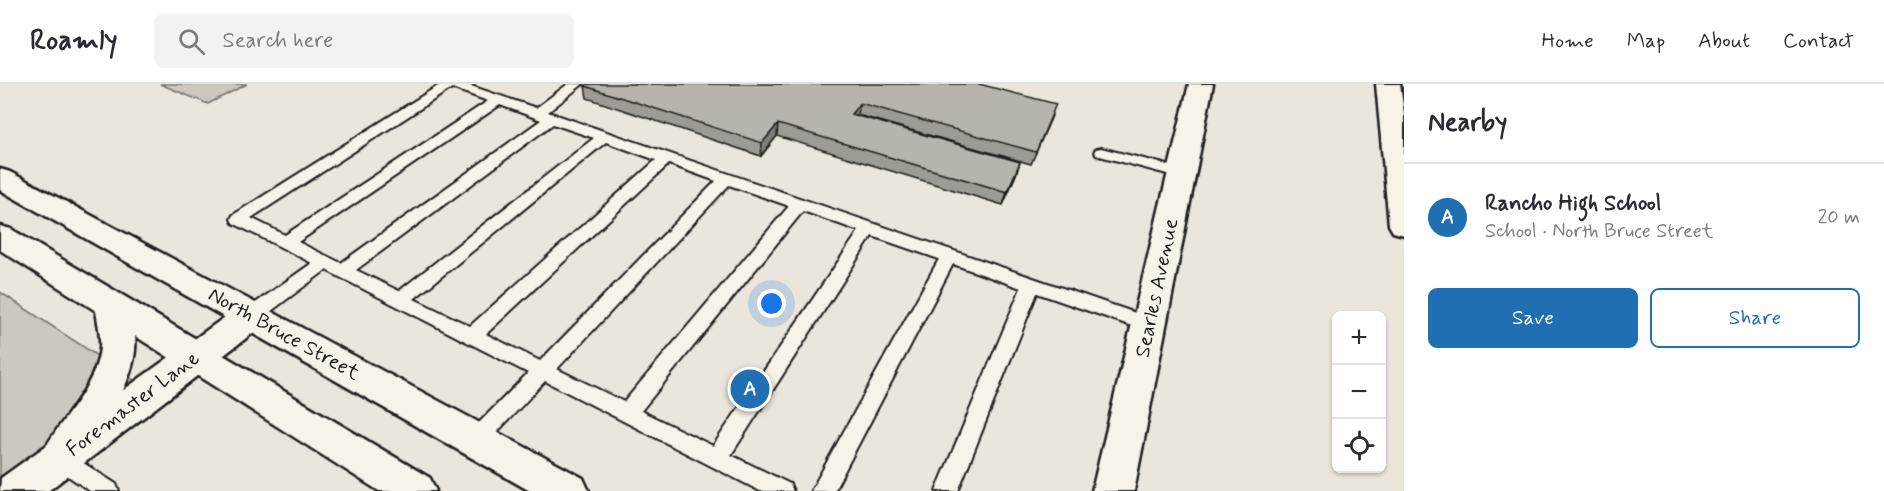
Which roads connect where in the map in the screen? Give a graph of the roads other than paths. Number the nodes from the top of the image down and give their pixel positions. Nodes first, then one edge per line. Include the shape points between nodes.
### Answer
1 (451, 84) edge
2 (576, 84) edge
3 (1201, 84) edge
4 (1388, 84) edge
5 (499, 100) junction
6 (544, 116) junction
7 (604, 136) junction
8 (1101, 152) dead end
9 (667, 158) junction
10 (1182, 173) junction
11 (0, 178) edge
12 (726, 179) junction
13 (800, 204) junction
14 (1404, 225) edge
15 (869, 228) junction
16 (0, 236) edge
17 (285, 242) junction
18 (949, 256) junction
19 (334, 266) junction
20 (1032, 284) junction
21 (400, 300) junction
22 (112, 304) junction
23 (251, 316) junction
24 (1149, 325) junction
25 (472, 336) junction
26 (198, 356) junction
27 (542, 371) junction
28 (627, 413) junction
29 (476, 440) junction
30 (60, 458) junction
31 (717, 458) junction
32 (16, 491) edge
33 (108, 491) edge
34 (415, 491) edge
35 (568, 491) edge
36 (782, 491) edge
37 (822, 491) edge
38 (947, 491) edge
39 (1113, 491) edge

1 - 5 lane
1 - 17 lane via 239,219
2 - 6 lane
3 - 10 main road, Searles Avenue
4 - 14 main road
5 - 6 lane
5 - 17 lane
6 - 7 lane
6 - 19 lane
7 - 9 lane
7 - 21 lane
8 - 10 lane
9 - 12 lane
9 - 25 lane
10 - 24 main road, Searles Avenue
11 - 23 main road, North Bruce Street
12 - 13 lane
12 - 27 lane
13 - 15 lane
13 - 28 lane
15 - 18 lane
15 - 31 lane
16 - 22 main road
17 - 19 lane
18 - 20 lane
18 - 37 lane
19 - 21 lane
19 - 23 lane
20 - 24 lane
20 - 38 lane
21 - 25 lane
22 - 26 main road
22 - 30 main road via 119,347 115,362 96,403
23 - 26 main road, Foremaster Lane
23 - 29 main road, North Bruce Street
24 - 39 main road, Searles Avenue
25 - 27 lane
26 - 30 main road, Foremaster Lane
26 - 34 main road
27 - 28 lane
27 - 29 lane
28 - 31 lane
29 - 35 main road, North Bruce Street
30 - 32 main road, Foremaster Lane
30 - 33 lane
31 - 36 lane

